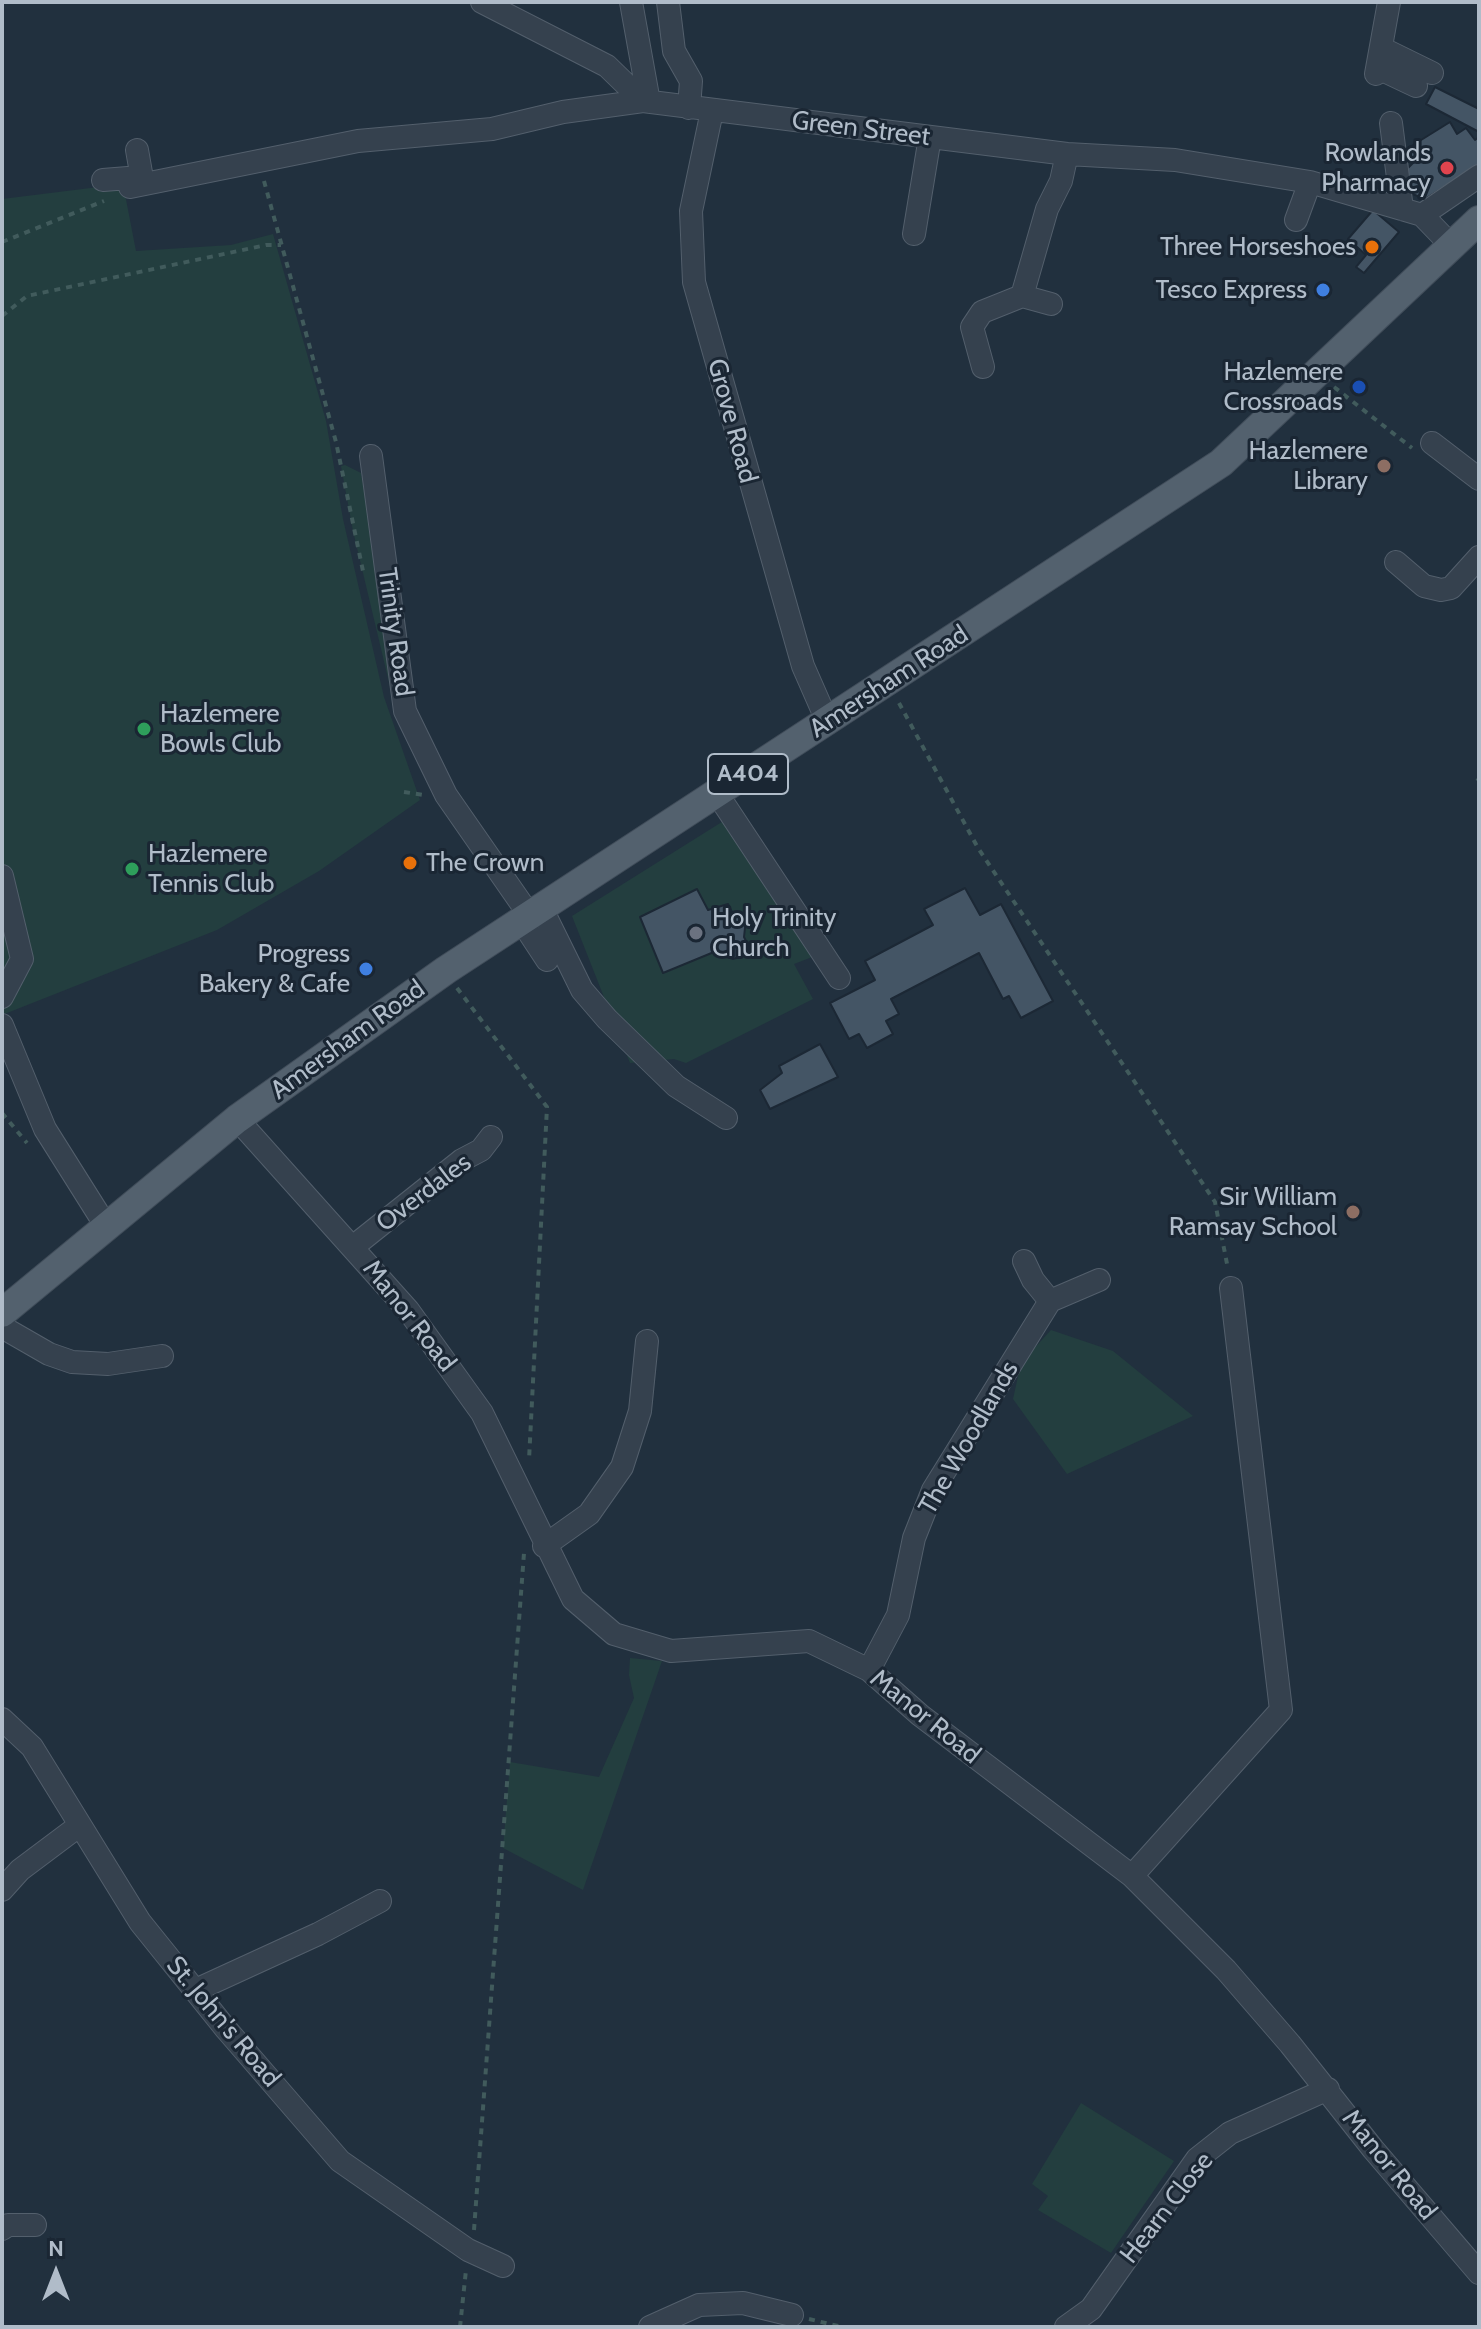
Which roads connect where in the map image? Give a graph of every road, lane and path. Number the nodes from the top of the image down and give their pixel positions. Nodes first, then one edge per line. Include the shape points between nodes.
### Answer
1 (482, 2) edge
2 (631, 2) edge
3 (668, 2) edge
4 (1389, 2) edge
5 (1424, 79) dead end
6 (646, 102) junction
7 (689, 108) junction
8 (712, 111) junction
9 (1391, 123) dead end
10 (930, 137) junction
11 (137, 150) dead end
12 (1067, 154) junction
13 (258, 164) junction
14 (1479, 176) edge
15 (103, 180) dead end
16 (1310, 182) junction
17 (136, 186) junction
18 (1412, 212) junction
19 (1296, 220) dead end
20 (1479, 220) edge
21 (914, 234) dead end
22 (2, 242) edge
23 (1450, 244) junction
24 (281, 245) junction
25 (1022, 296) junction
26 (1051, 304) dead end
27 (2, 316) edge
28 (983, 367) dead end
29 (1318, 374) junction
30 (1432, 443) joint
31 (371, 456) dead end
32 (1479, 479) edge
33 (1479, 557) edge
34 (1396, 562) dead end
35 (364, 576) dead end
36 (888, 683) junction
37 (828, 723) junction
38 (420, 787) dead end
39 (404, 792) dead end
40 (436, 795) junction
41 (718, 795) junction
42 (2, 876) edge
43 (532, 916) junction
44 (547, 960) dead end
45 (446, 970) junction
46 (839, 978) dead end
47 (2, 997) edge
48 (2, 1025) edge
49 (726, 1118) dead end
50 (237, 1119) junction
51 (491, 1137) dead end
52 (106, 1226) junction
53 (354, 1246) junction
54 (1024, 1261) dead end
55 (1099, 1280) dead end
56 (1231, 1288) joint
57 (1050, 1301) junction
58 (2, 1313) edge
59 (2, 1327) edge
60 (647, 1341) dead end
61 (162, 1356) dead end
62 (528, 1506) junction
63 (534, 1550) junction
64 (869, 1670) junction
65 (2, 1719) edge
66 (80, 1825) junction
67 (1132, 1876) junction
68 (2, 1890) edge
69 (380, 1901) dead end
70 (196, 1990) junction
71 (1328, 2089) junction
72 (35, 2225) dead end
73 (2, 2229) edge
74 (468, 2250) junction
75 (503, 2266) dead end
76 (1479, 2273) edge
77 (792, 2315) joint
78 (460, 2327) edge
79 (650, 2327) edge
80 (842, 2327) edge
81 (1066, 2327) edge

1 - 6 street via 607,66
2 - 6 street
3 - 7 street via 674,51 691,81
4 - 5 street via 1378,64
6 - 7 street, Green Street
6 - 13 street, Green Street via 563,112 492,129 358,141
7 - 8 street, Green Street
8 - 10 street, Green Street
8 - 37 street, Grove Road via 691,211 694,282 803,666
9 - 18 street
10 - 12 street, Green Street
10 - 21 street
11 - 17 street
12 - 16 street, Green Street via 1175,160
12 - 25 street
13 - 17 street, Green Street
13 - 24 path
14 - 18 street
15 - 17 street via 128,178
16 - 18 street, Green Street
16 - 19 street
17 - 22 path
18 - 23 street, Green Street
20 - 23 main road, Amersham Road / A404
23 - 29 main road, Amersham Road / A404
24 - 27 path via 27,296
24 - 35 path via 336,442
25 - 26 street
25 - 28 street via 982,312 972,327
29 - 30 path via 1419,454
29 - 36 main road, Amersham Road / A404 via 1221,463
30 - 32 street
31 - 40 street, Trinity Road via 405,711
33 - 34 street via 1445,590 1424,586
36 - 37 main road, Amersham Road / A404
36 - 56 path via 978,848 1215,1202
37 - 41 main road, Amersham Road / A404
38 - 40 path
39 - 40 path
40 - 43 street, Trinity Road
41 - 43 main road, Amersham Road / A404
41 - 46 street
42 - 47 street via 22,959
43 - 44 street
43 - 45 main road, Amersham Road / A404
43 - 49 street via 582,990 638,1052 676,1086
45 - 50 main road, Amersham Road / A404
45 - 62 path via 547,1107
48 - 52 street via 22,1080 66,1167
50 - 52 main road, Amersham Road / A404
50 - 53 street, Manor Road
51 - 53 street, Overdales
52 - 58 main road, Amersham Road / A404
53 - 62 street, Manor Road via 482,1413
54 - 57 street
55 - 57 street
56 - 67 street via 1281,1710
57 - 64 street, The Woodlands via 933,1490 914,1538 898,1615
59 - 61 street via 72,1362 108,1364
60 - 63 street via 640,1411 622,1467 589,1514
62 - 63 street, Manor Road
63 - 64 street, Manor Road via 573,1599 614,1634 671,1651 809,1641
63 - 74 path
64 - 67 street, Manor Road
65 - 66 street, St. John's Road via 32,1747
66 - 68 street
66 - 70 street, St. John's Road via 140,1922
67 - 71 street, Manor Road via 1226,1970
69 - 70 street
70 - 74 street, St. John's Road via 340,2161
71 - 76 street, Manor Road
71 - 81 street, Hearn Close via 1230,2133 1197,2159 1091,2309
72 - 73 street
74 - 75 street, St. John's Road
74 - 78 path
77 - 79 street via 743,2303 699,2305
77 - 80 path

